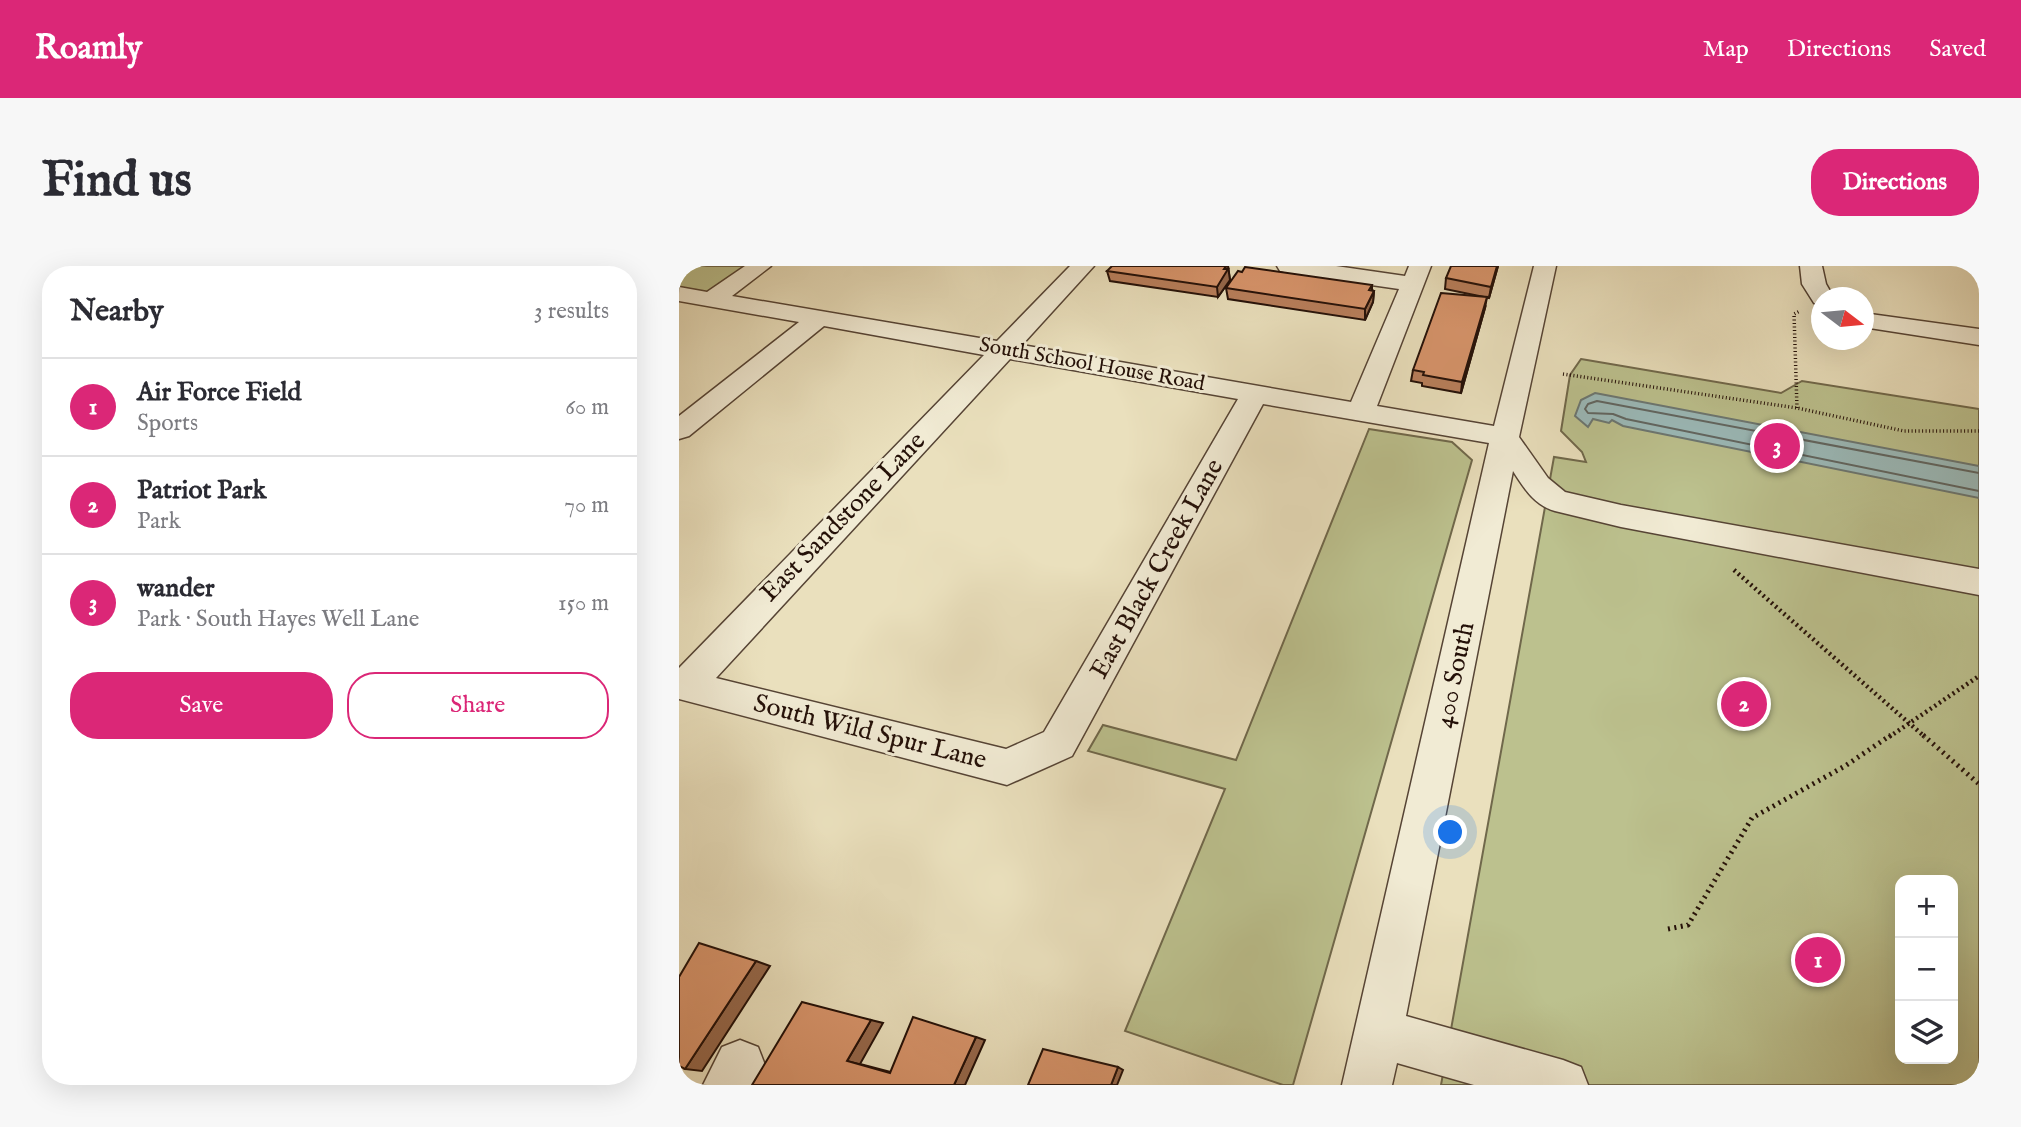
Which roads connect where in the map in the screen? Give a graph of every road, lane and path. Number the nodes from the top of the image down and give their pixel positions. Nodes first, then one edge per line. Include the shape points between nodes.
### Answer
1 (760, 266) edge
2 (1083, 266) edge
3 (1288, 266) edge
4 (1545, 266) edge
5 (1811, 266) edge
6 (1417, 275) edge
7 (1814, 287) edge
8 (679, 294) edge
9 (712, 299) junction
10 (1811, 304) edge
11 (819, 318) junction
12 (1874, 321) edge
13 (1979, 337) edge
14 (1003, 350) junction
15 (1563, 374) dead end
16 (1255, 393) junction
17 (1797, 408) junction
18 (1361, 411) junction
19 (679, 430) edge
20 (1979, 431) edge
21 (1505, 437) junction
22 (1734, 570) dead end
23 (1979, 582) edge
24 (1979, 676) edge
25 (682, 685) edge
26 (1908, 723) junction
27 (1058, 744) joint
28 (1979, 783) edge
29 (1668, 929) dead end
30 (1378, 1033) junction
31 (1367, 1085) edge
32 (1563, 1085) edge

1 - 9 street
2 - 14 street, East Sandstone Lane
3 - 6 street
4 - 21 street, 400 South
5 - 7 street
6 - 18 street
8 - 9 street, South School House Road
9 - 11 street, South School House Road
10 - 17 path via 1794,314
11 - 14 street, South School House Road
11 - 19 street
12 - 13 street
14 - 16 street, South School House Road
14 - 25 street, East Sandstone Lane
15 - 17 path
16 - 18 street, South School House Road
16 - 27 street, East Black Creek Lane
17 - 20 path via 1904,431
18 - 21 street, South School House Road
21 - 23 street via 1529,475 1555,500
21 - 30 street, 400 South
22 - 26 path
24 - 26 path
25 - 27 street, South Wild Spur Lane via 1007,767
26 - 28 path
26 - 29 path via 1836,772 1752,818 1688,925
30 - 31 street, 400 South
30 - 32 street

